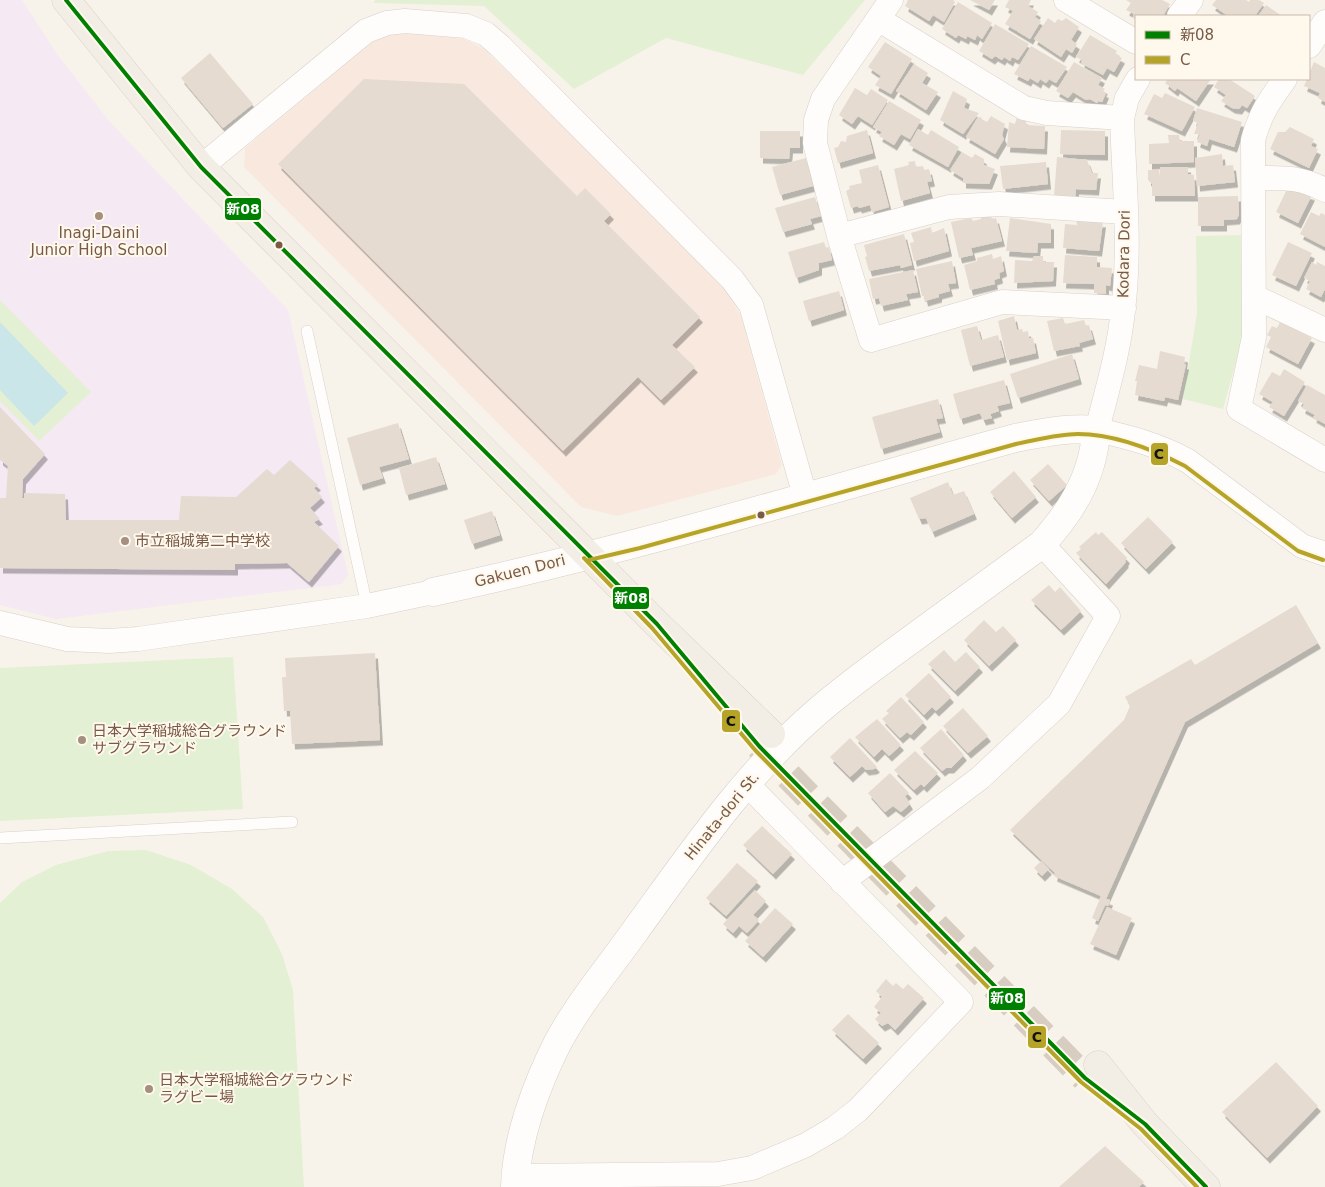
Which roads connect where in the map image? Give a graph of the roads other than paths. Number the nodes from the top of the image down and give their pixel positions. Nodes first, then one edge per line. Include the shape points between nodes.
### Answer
1 (66, 0) edge
2 (1066, 0) edge
3 (1190, 0) edge
4 (885, 9) edge
5 (1180, 15) edge
6 (1135, 41) edge
7 (1137, 80) edge
8 (1284, 80) edge
9 (1122, 118) junction
10 (201, 168) junction
11 (1254, 178) junction
12 (1325, 190) edge
13 (1125, 212) junction
14 (839, 236) junction
15 (1255, 297) junction
16 (1124, 308) junction
17 (1325, 330) edge
18 (307, 331) dead end
19 (1097, 430) junction
20 (1325, 460) edge
21 (805, 496) junction
22 (1042, 544) junction
23 (588, 554) junction
24 (1325, 554) edge
25 (433, 592) joint
26 (367, 606) junction
27 (0, 623) edge
28 (765, 740) tunnel mouth
29 (747, 784) junction
30 (292, 822) dead end
31 (0, 838) edge
32 (842, 882) junction
33 (1092, 1072) tunnel mouth
34 (515, 1182) edge
35 (1206, 1187) edge

1 - 10 main road
2 - 6 street
3 - 5 street
4 - 9 street via 1024,108 1047,113
4 - 14 street via 824,99 816,120 815,142
7 - 9 street, Kodara Dori via 1127,98
8 - 11 street via 1258,121 1254,140
9 - 13 street, Kodara Dori
10 - 21 street via 366,31 387,23 405,21 466,26 486,34 746,296
10 - 23 main road
11 - 12 street via 1292,178
11 - 15 street
13 - 14 street via 999,204 948,207
13 - 16 street, Kodara Dori via 1127,262
14 - 16 street via 871,340 1002,302
15 - 17 street
15 - 20 street via 1254,337 1239,409
16 - 19 street, Kodara Dori
18 - 26 lane
19 - 21 street, Gakuen Dori via 1078,428 1015,438
19 - 22 street, Hinata-dori St. via 1080,492 1066,516
19 - 24 street, Gakuen Dori via 1134,438 1188,461 1302,546
21 - 23 street, Gakuen Dori
22 - 29 street, Hinata-dori St. via 817,711
22 - 32 street via 1108,616 1059,704 980,778
23 - 25 street, Gakuen Dori
23 - 28 main road
25 - 26 street, Gakuen Dori
26 - 27 street, Gakuen Dori via 109,641 68,639
29 - 32 street
29 - 34 street, Hinata-dori St. via 681,868 576,1013 558,1043 534,1101 522,1140
30 - 31 lane
32 - 34 street via 961,1002 858,1110 806,1145 752,1168 734,1172
33 - 35 main road

